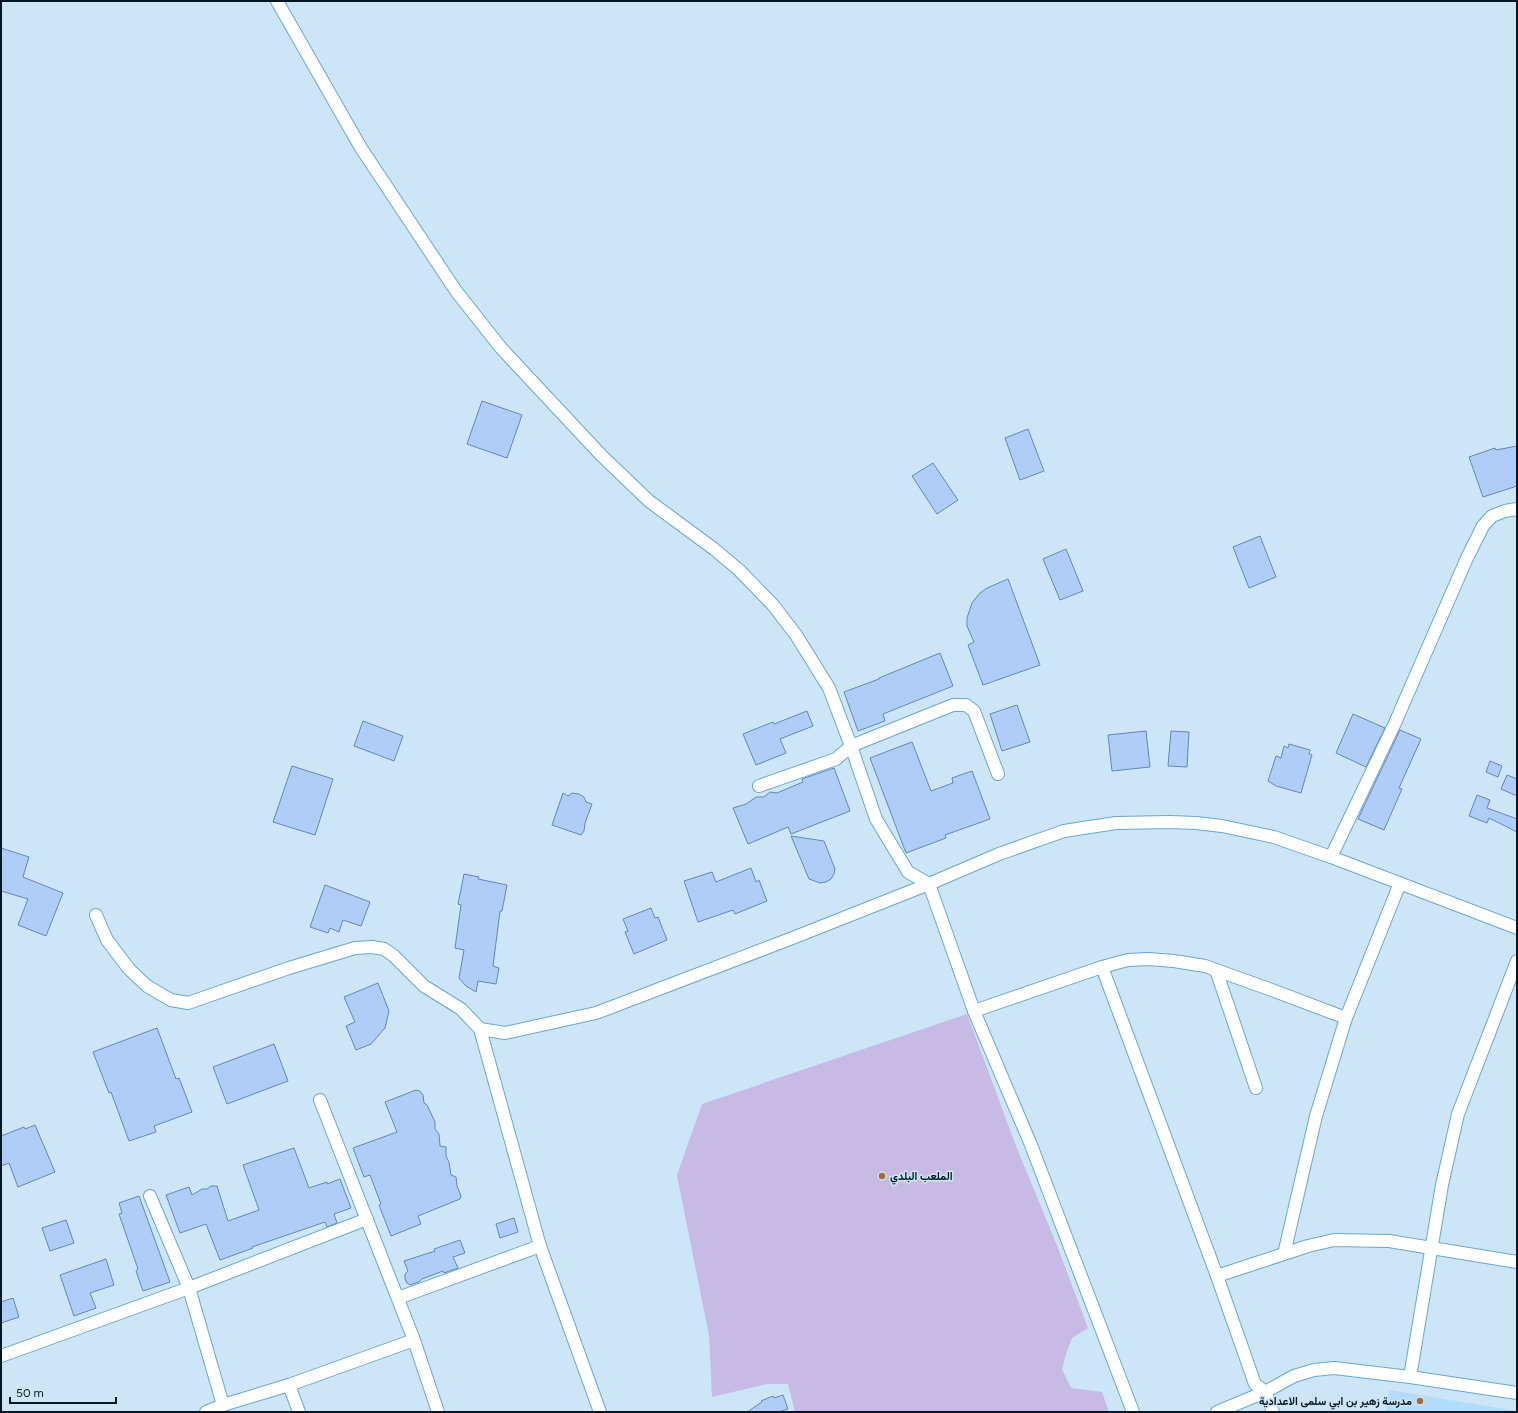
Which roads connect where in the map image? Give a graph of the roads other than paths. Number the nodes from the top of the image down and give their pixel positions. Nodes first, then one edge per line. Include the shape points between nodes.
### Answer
1 (277, 1) edge
2 (1517, 509) edge
3 (851, 746) junction
4 (998, 774) dead end
5 (760, 786) dead end
6 (1331, 856) junction
7 (1400, 883) junction
8 (929, 884) junction
9 (96, 915) dead end
10 (1517, 928) edge
11 (1517, 961) edge
12 (1102, 967) junction
13 (1216, 970) junction
14 (974, 1011) junction
15 (1346, 1018) junction
16 (480, 1029) junction
17 (1256, 1088) dead end
18 (320, 1100) dead end
19 (150, 1196) dead end
20 (367, 1219) junction
21 (540, 1246) junction
22 (1431, 1248) junction
23 (1284, 1254) junction
24 (1517, 1262) edge
25 (1217, 1276) junction
26 (189, 1288) junction
27 (398, 1298) junction
28 (414, 1340) junction
29 (1, 1356) edge
30 (1410, 1377) junction
31 (289, 1385) junction
32 (1265, 1392) junction
33 (1517, 1394) edge
34 (223, 1405) junction
35 (206, 1412) edge
36 (298, 1412) edge
37 (438, 1412) edge
38 (600, 1412) edge
39 (1133, 1412) edge
40 (1217, 1412) edge
41 (1273, 1412) edge

1 - 3 street via 361,148 456,291 553,406 601,455 650,501 739,570 773,605 796,635 829,688
2 - 6 street via 1492,516 1483,526 1395,723
3 - 4 street via 953,704 966,705 974,711
3 - 5 street via 836,759
3 - 8 street via 876,819 908,872
6 - 7 street
6 - 8 street via 1274,837 1222,826 1170,822 1116,823 1064,831 999,854
7 - 10 street
7 - 15 street
8 - 14 street
8 - 16 street via 596,1013 505,1033
9 - 16 street via 108,940 129,969 147,986 170,1000 188,1003 289,968 355,948 372,947 384,949 394,956 424,986 461,1010
11 - 22 street via 1458,1114
12 - 13 street via 1128,960 1148,959 1205,966
12 - 14 street
12 - 25 street
13 - 15 street
13 - 17 street
14 - 39 street via 1031,1145
15 - 23 street via 1316,1116
16 - 21 street
18 - 20 street
19 - 26 street
20 - 26 street
20 - 27 street
21 - 27 street
21 - 38 street
22 - 23 street via 1389,1241 1334,1240
22 - 24 street
22 - 30 street
23 - 25 street
25 - 32 street via 1255,1384
26 - 29 street
26 - 34 street
27 - 28 street
28 - 31 street
28 - 37 street
30 - 32 street via 1334,1368 1321,1369 1294,1376
30 - 33 street
31 - 34 street
31 - 36 street
32 - 40 street
32 - 41 street
34 - 35 street

